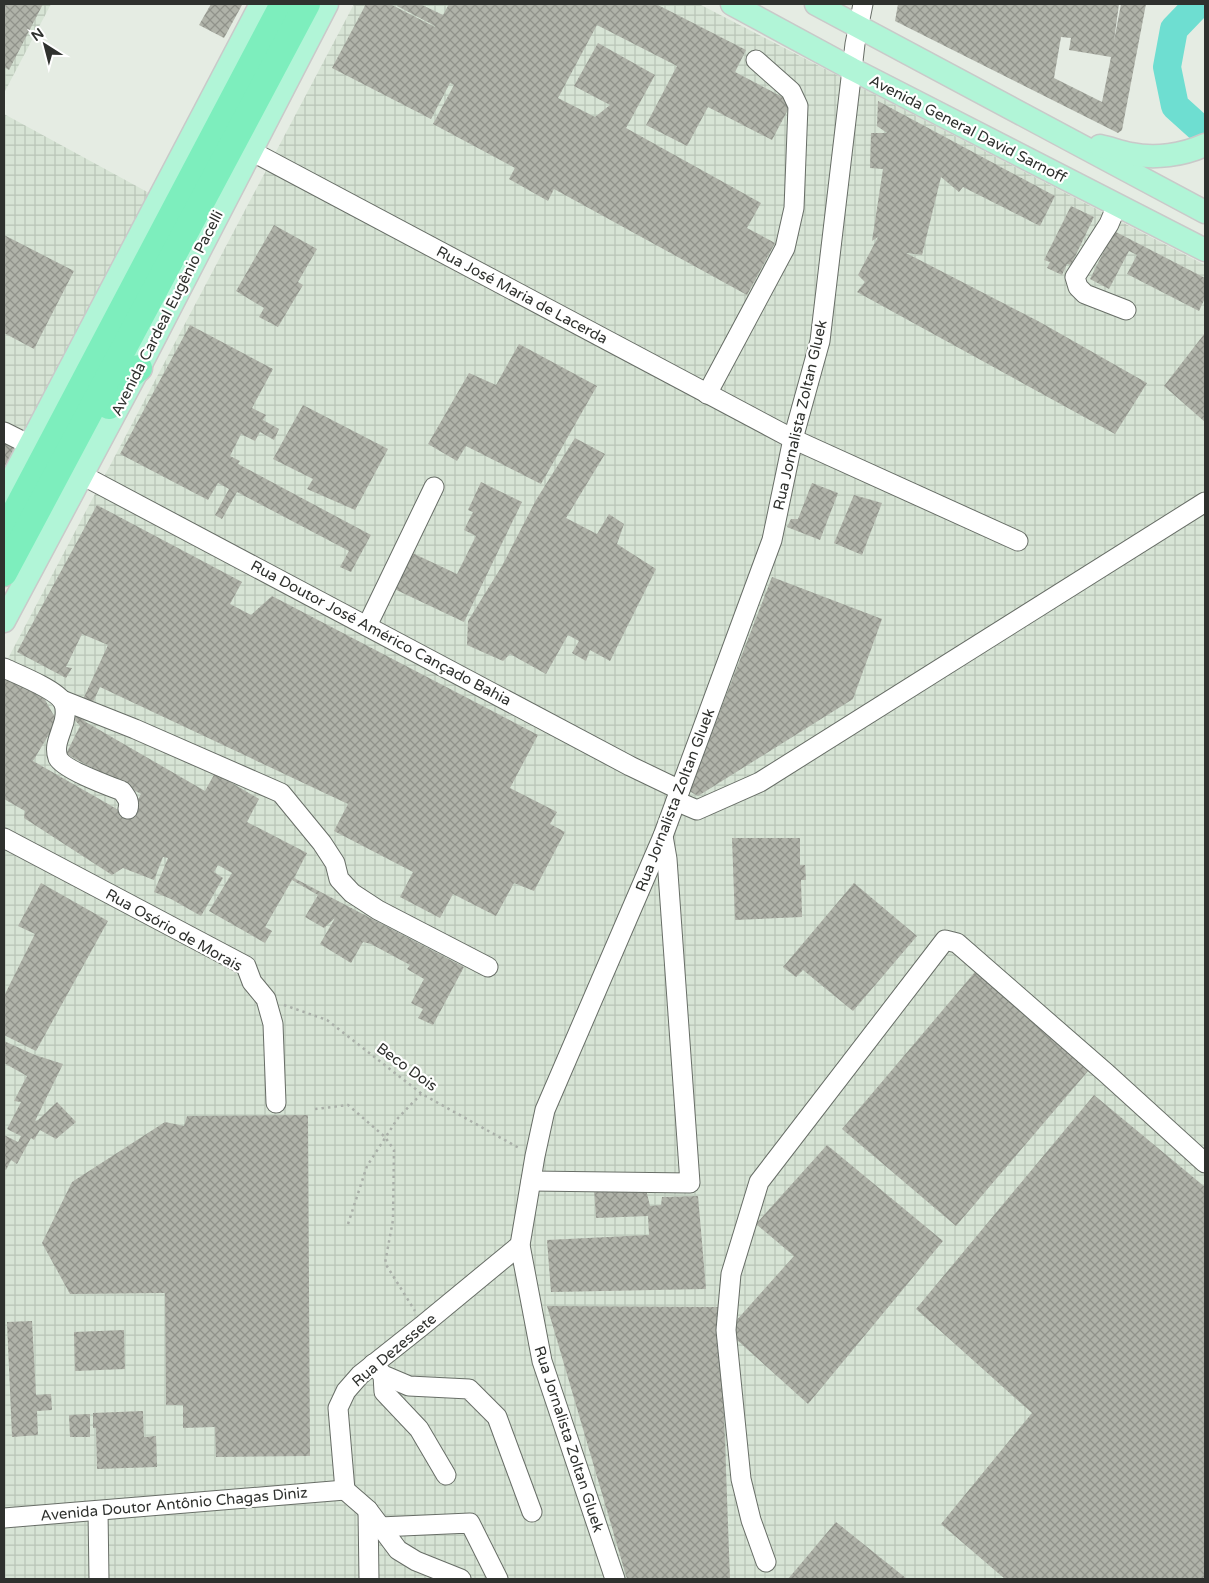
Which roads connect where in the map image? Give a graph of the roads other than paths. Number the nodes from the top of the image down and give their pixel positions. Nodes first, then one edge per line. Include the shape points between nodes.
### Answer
1 (261, 4) edge
2 (283, 4) edge
3 (307, 4) edge
4 (327, 4) edge
5 (732, 4) edge
6 (816, 4) edge
7 (863, 4) edge
8 (859, 27) junction
9 (756, 60) dead end
10 (852, 69) junction
11 (1058, 134) junction
12 (1205, 145) edge
13 (251, 151) junction
14 (1118, 205) junction
15 (1205, 212) edge
16 (167, 245) junction
17 (1205, 250) edge
18 (1126, 310) dead end
19 (139, 368) junction
20 (89, 372) junction
21 (707, 394) junction
22 (4, 432) edge
23 (792, 439) junction
24 (30, 446) junction
25 (82, 475) junction
26 (434, 488) dead end
27 (4, 494) edge
28 (1205, 502) edge
29 (33, 518) junction
30 (4, 533) edge
31 (1018, 541) dead end
32 (4, 573) edge
33 (4, 621) edge
34 (367, 626) junction
35 (4, 668) edge
36 (62, 700) junction
37 (678, 795) junction
38 (128, 809) dead end
39 (663, 836) junction
40 (4, 838) edge
41 (488, 967) dead end
42 (276, 1104) dead end
43 (1205, 1163) edge
44 (531, 1181) junction
45 (520, 1246) junction
46 (378, 1370) junction
47 (446, 1475) dead end
48 (345, 1490) junction
49 (368, 1510) junction
50 (98, 1511) junction
51 (532, 1512) dead end
52 (4, 1518) edge
53 (380, 1527) junction
54 (766, 1562) dead end
55 (99, 1579) edge
56 (369, 1579) edge
57 (461, 1579) edge
58 (498, 1579) edge
59 (614, 1579) edge

1 - 24 main road
2 - 16 highway, Avenida Cardeal Eugênio Pacelli
3 - 16 highway, Avenida Cardeal Eugênio Pacelli
4 - 13 main road, Avenida Cardeal Eugênio Pacelli
5 - 10 main road, Avenida General David Sarnoff
6 - 8 main road
7 - 8 street, Rua Jornalista Zoltan Gluek
8 - 10 street, Rua Jornalista Zoltan Gluek
8 - 11 main road
9 - 21 street via 791,91 798,106 794,208 785,248
10 - 14 main road, Avenida General David Sarnoff
10 - 23 street, Rua Jornalista Zoltan Gluek via 820,341
11 - 12 main road via 1132,155 1159,156
11 - 15 main road
13 - 19 main road, Avenida Cardeal Eugênio Pacelli
13 - 21 street, Rua José Maria de Lacerda
14 - 17 main road, Avenida General David Sarnoff
14 - 18 street via 1075,277 1085,294
16 - 20 highway, Avenida Cardeal Eugênio Pacelli
16 - 29 highway, Avenida Cardeal Eugênio Pacelli
19 - 25 main road, Avenida Cardeal Eugênio Pacelli
19 - 29 highway via 127,378 46,506
20 - 24 highway
20 - 30 highway, Avenida Cardeal Eugênio Pacelli
21 - 23 street, Rua José Maria de Lacerda
22 - 24 street
23 - 31 street, Rua José Maria de Lacerda
23 - 37 street, Rua Jornalista Zoltan Gluek via 772,540
24 - 27 main road
25 - 33 main road, Avenida Cardeal Eugênio Pacelli
25 - 34 street, Rua Doutor José Américo Cançado Bahia
26 - 34 street
28 - 37 street, Rua Doutor José Américo Cançado Bahia via 760,782 697,810
29 - 32 highway, Avenida Cardeal Eugênio Pacelli
34 - 37 street, Rua Doutor José Américo Cançado Bahia via 630,766
35 - 36 street via 55,693
36 - 38 street via 66,720 56,745 59,759 67,767 122,791 128,798
36 - 41 street via 281,793 322,843 335,863 339,879 352,894
37 - 39 street, Rua Jornalista Zoltan Gluek
39 - 44 street, Rua Jornalista Zoltan Gluek via 545,1110
39 - 44 street via 690,1183
40 - 42 street, Rua Osório de Morais via 246,966 252,982 266,999 273,1024
43 - 54 street via 957,943 945,940 759,1182 731,1274 726,1330 741,1479
44 - 45 street, Rua Jornalista Zoltan Gluek
45 - 46 street, Rua Dezessete via 423,1326
45 - 59 street, Rua Jornalista Zoltan Gluek via 542,1361
46 - 47 street via 384,1392 419,1429
46 - 48 street, Rua Dezessete via 360,1375 346,1391 338,1408
46 - 51 street via 409,1386 469,1389 497,1417
48 - 49 street
48 - 50 street, Avenida Doutor Antônio Chagas Diniz
49 - 53 street
49 - 56 street
50 - 52 street, Avenida Doutor Antônio Chagas Diniz
50 - 55 street
53 - 57 street via 398,1550
53 - 58 street via 470,1522

